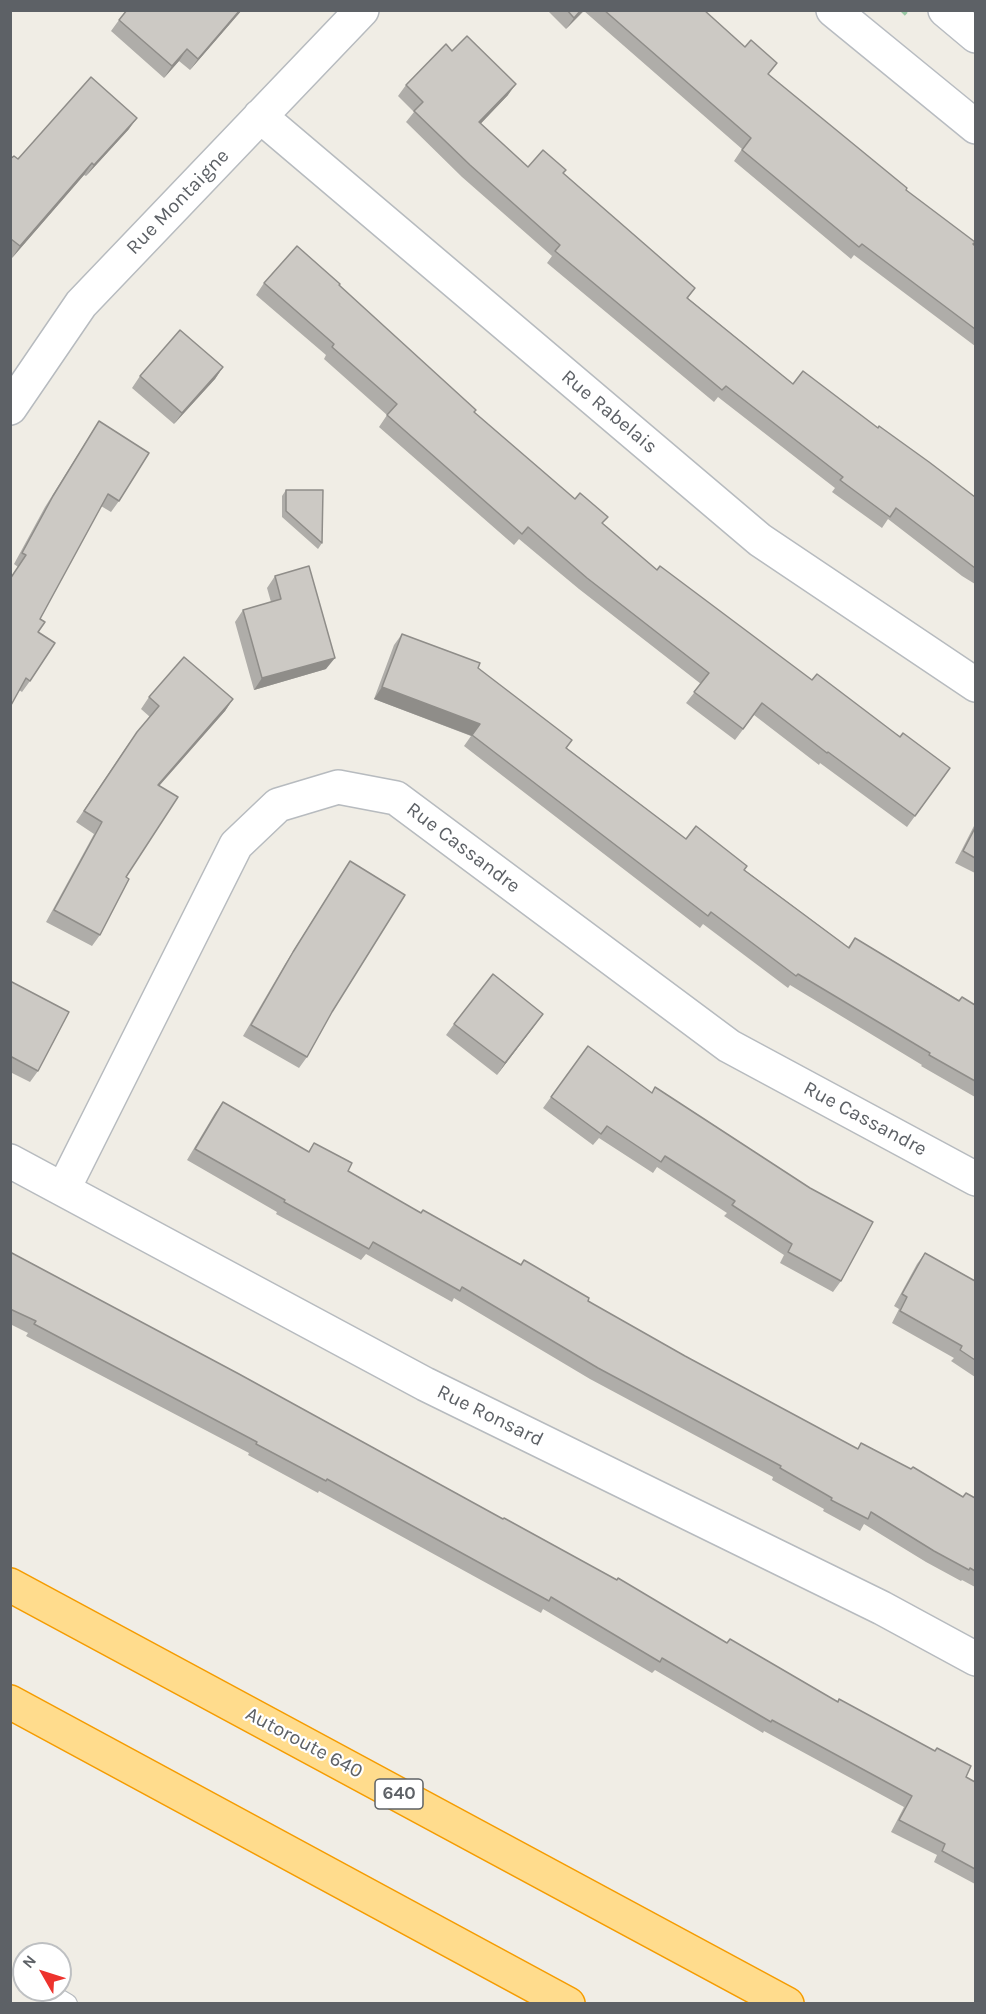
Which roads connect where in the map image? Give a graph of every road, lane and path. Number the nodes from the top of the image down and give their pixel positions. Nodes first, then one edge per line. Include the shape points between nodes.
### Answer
1 (362, 10) edge
2 (833, 10) edge
3 (945, 10) edge
4 (975, 36) edge
5 (260, 116) junction
6 (975, 127) edge
7 (10, 408) edge
8 (975, 685) edge
9 (10, 1161) edge
10 (975, 1179) edge
11 (63, 1188) junction
12 (10, 1585) edge
13 (975, 1659) edge
14 (10, 1702) edge
15 (568, 2004) edge
16 (787, 2004) edge

1 - 5 street, Rue Montaigne
2 - 6 street
3 - 4 street
5 - 7 street, Rue Montaigne via 81,304
5 - 8 street, Rue Rabelais via 760,540
9 - 11 street, Rue Ronsard
10 - 11 street, Rue Cassandre via 729,1046 396,798 338,788 278,805 236,845
11 - 13 street, Rue Ronsard via 425,1384 882,1608
12 - 16 highway, Autoroute 640 / 640
14 - 15 highway

